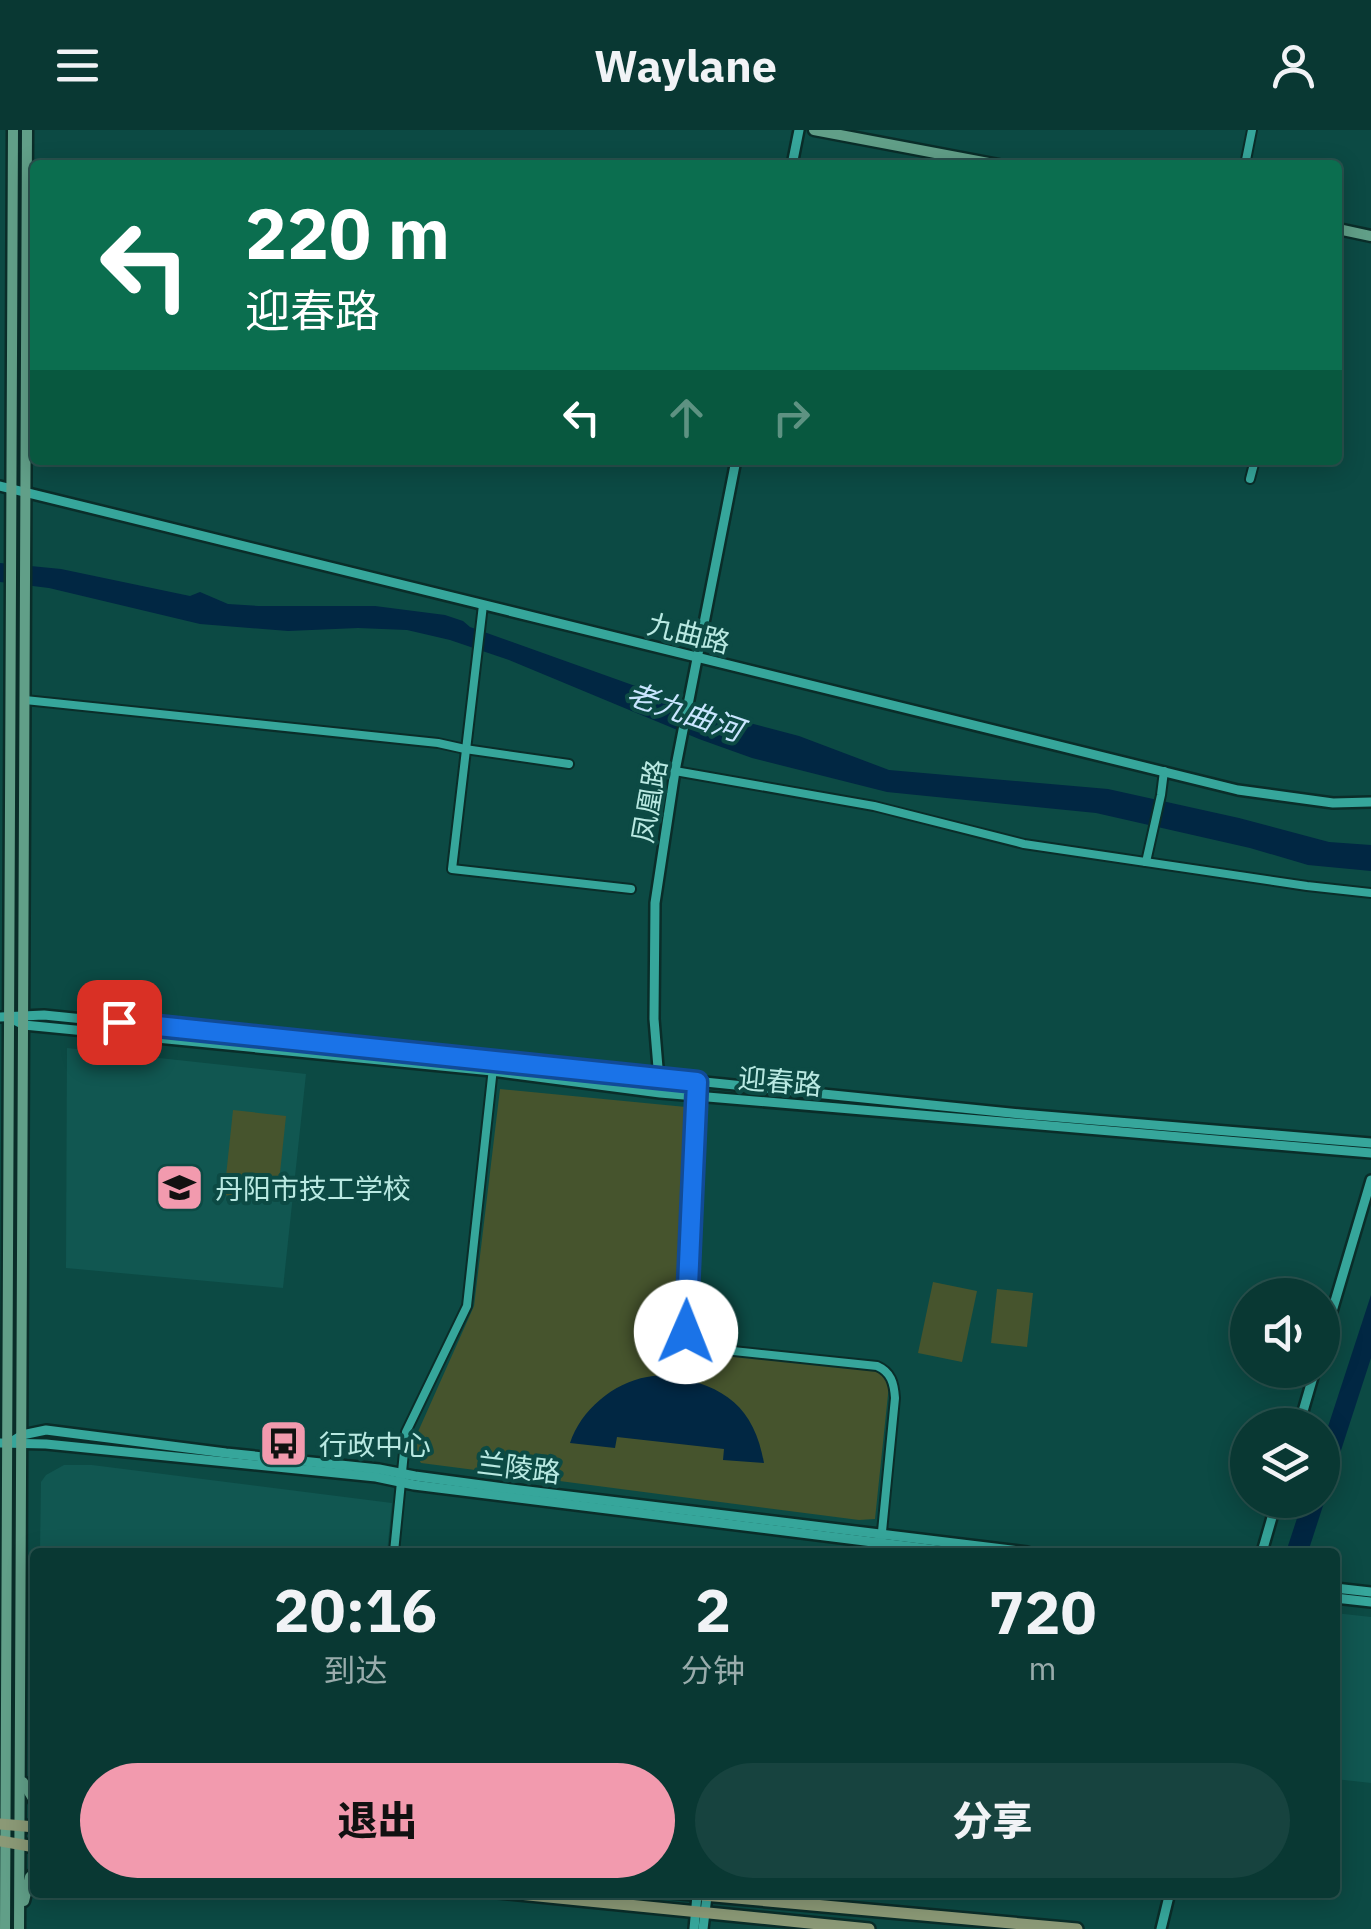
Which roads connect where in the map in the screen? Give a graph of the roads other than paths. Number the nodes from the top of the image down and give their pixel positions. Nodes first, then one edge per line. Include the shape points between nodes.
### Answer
1 (14, 130) edge
2 (26, 130) edge
3 (799, 130) edge
4 (814, 130) edge
5 (1252, 130) edge
6 (793, 160) edge
7 (973, 160) edge
8 (1246, 160) edge
9 (1342, 231) edge
10 (1371, 236) edge
11 (735, 465) edge
12 (1254, 465) edge
13 (1250, 479) dead end
14 (6, 488) edge
15 (25, 492) junction
16 (483, 605) junction
17 (697, 659) junction
18 (24, 700) junction
19 (466, 750) junction
20 (569, 764) dead end
21 (1164, 770) junction
22 (675, 772) junction
23 (11, 782) junction
24 (24, 782) junction
25 (1371, 802) edge
26 (1146, 862) junction
27 (631, 890) dead end
28 (1371, 893) edge
29 (5, 1018) edge
30 (24, 1020) junction
31 (493, 1066) junction
32 (659, 1078) junction
33 (697, 1082) junction
34 (660, 1093) junction
35 (697, 1097) junction
36 (1371, 1143) edge
37 (1371, 1153) edge
38 (1371, 1180) edge
39 (1340, 1284) edge
40 (22, 1439) junction
41 (4, 1444) edge
42 (402, 1478) junction
43 (1272, 1518) edge
44 (880, 1544) edge
45 (394, 1548) edge
46 (916, 1548) edge
47 (954, 1548) edge
48 (1263, 1548) edge
49 (1340, 1589) edge
50 (1371, 1592) edge
51 (1340, 1599) edge
52 (1371, 1602) edge
53 (3, 1777) edge
54 (20, 1777) junction
55 (30, 1794) edge
56 (3, 1825) edge
57 (20, 1826) junction
58 (30, 1827) edge
59 (3, 1841) edge
60 (20, 1846) junction
61 (30, 1847) edge
62 (30, 1877) edge
63 (0, 1898) edge
64 (559, 1898) edge
65 (702, 1898) edge
66 (724, 1898) edge
67 (844, 1898) edge
68 (1169, 1898) edge
69 (843, 1909) junction
70 (700, 1912) junction
71 (5, 1913) junction
72 (19, 1916) junction
73 (5, 1929) edge
74 (19, 1929) edge
75 (694, 1929) edge
76 (703, 1929) edge
77 (869, 1929) edge
78 (1078, 1929) edge
79 (1162, 1929) edge

1 - 14 main road
2 - 15 main road
3 - 6 street
4 - 7 main road
5 - 8 street
9 - 10 main road
11 - 17 street, 凤凰路
12 - 13 street
14 - 15 street, 九曲路
14 - 23 main road
15 - 16 street, 九曲路
15 - 18 main road
16 - 17 street, 九曲路
16 - 19 street
17 - 21 street, 九曲路
17 - 22 street, 凤凰路
18 - 19 street
18 - 24 main road
19 - 20 street
19 - 27 street via 452,870
21 - 25 street, 九曲路 via 1256,793
21 - 26 street
22 - 26 street via 874,806 1024,844
22 - 32 street, 凤凰路 via 655,903
23 - 24 main road
23 - 29 main road
24 - 30 main road
26 - 28 street
29 - 30 street, 迎春路
29 - 41 main road
30 - 31 street, 迎春路
30 - 40 main road
31 - 32 street, 迎春路
31 - 34 street, 迎春路
31 - 42 street via 467,1306 406,1432
32 - 33 street, 迎春路
32 - 34 street, 凤凰路
33 - 35 street
33 - 36 street, 迎春路
34 - 35 street, 迎春路
35 - 37 street, 迎春路
35 - 44 street via 686,1332 705,1348 884,1369 895,1398
38 - 39 street
40 - 41 street, 兰陵路
40 - 42 street, 兰陵路
40 - 54 main road
41 - 53 main road
42 - 44 street, 兰陵路
42 - 45 street
43 - 48 street
44 - 46 street, 兰陵路
44 - 47 street, 兰陵路
49 - 50 street
51 - 52 street
53 - 56 main road
54 - 55 main road
54 - 57 main road
56 - 57 main road
56 - 59 main road
57 - 58 main road
57 - 60 main road
59 - 60 main road
59 - 71 main road
60 - 61 main road
60 - 72 main road
62 - 72 main road
63 - 71 main road
64 - 70 main road
65 - 70 street
66 - 69 main road
67 - 69 street
68 - 79 street
69 - 78 main road
70 - 75 street
70 - 76 street
70 - 77 main road
71 - 73 main road
72 - 74 main road

